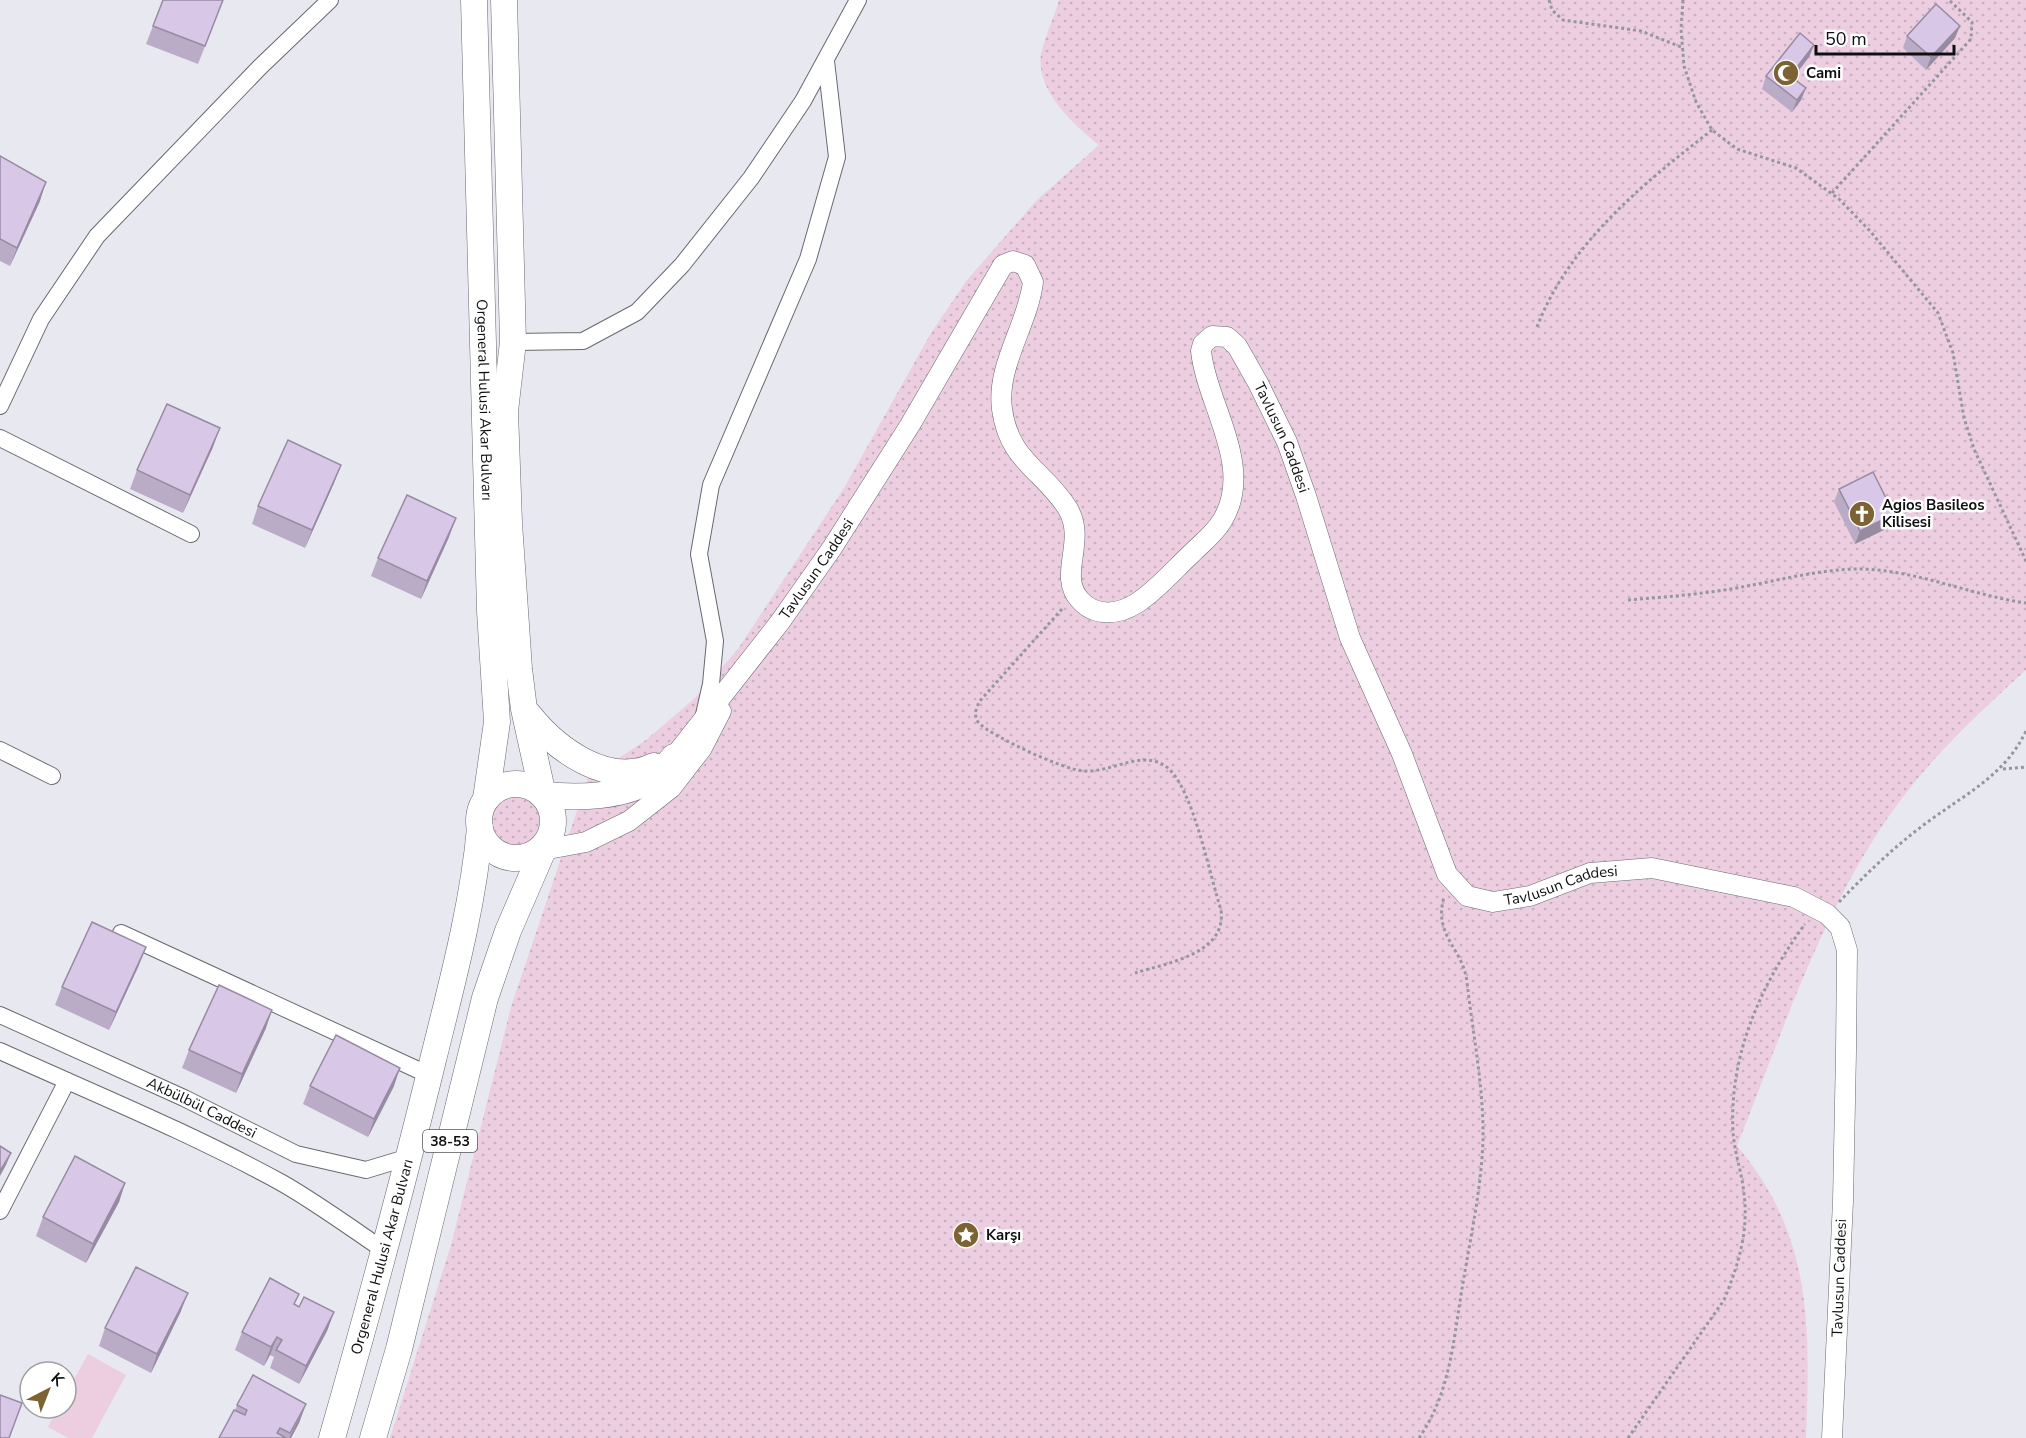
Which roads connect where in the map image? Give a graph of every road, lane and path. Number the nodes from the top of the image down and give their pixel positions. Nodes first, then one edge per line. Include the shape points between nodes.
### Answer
1 (330, 0) edge
2 (474, 0) edge
3 (504, 0) edge
4 (858, 0) edge
5 (1549, 0) edge
6 (1683, 0) edge
7 (1949, 0) edge
8 (1681, 47) junction
9 (826, 61) junction
10 (1712, 130) junction
11 (1832, 193) junction
12 (1537, 327) dead end
13 (513, 342) junction
14 (0, 406) edge
15 (0, 438) edge
16 (191, 534) dead end
17 (2026, 561) edge
18 (1075, 594) junction
19 (1628, 600) dead end
20 (2026, 603) edge
21 (732, 684) junction
22 (524, 709) junction
23 (702, 723) junction
24 (2026, 731) edge
25 (0, 750) edge
26 (674, 757) junction
27 (2026, 767) edge
28 (2001, 769) junction
29 (52, 776) dead end
30 (543, 795) junction
31 (486, 800) junction
32 (480, 828) junction
33 (543, 850) junction
34 (1452, 883) junction
35 (1822, 911) junction
36 (121, 933) edge
37 (1135, 973) dead end
38 (0, 1015) edge
39 (0, 1051) edge
40 (429, 1075) junction
41 (67, 1081) junction
42 (409, 1157) junction
43 (0, 1211) edge
44 (385, 1251) junction
45 (332, 1438) edge
46 (374, 1438) edge
47 (1419, 1438) edge
48 (1628, 1438) edge
49 (1832, 1438) edge

1 - 14 street via 251,75 97,236 41,319
2 - 31 main road, Orgeneral Hulusi Akar Bulvarı via 490,611 497,722
3 - 13 main road, Orgeneral Hulusi Akar Bulvarı
4 - 9 street
5 - 8 path via 1552,10 1563,20 1641,32
6 - 8 path
7 - 11 path via 1972,22 1971,39
8 - 10 path via 1689,84
9 - 13 street via 751,178 682,265 637,312 583,341
9 - 23 street via 837,157 808,259 711,485 699,554 714,641 711,684
10 - 11 path via 1737,149 1796,168
10 - 12 path via 1606,222 1555,288
11 - 17 path via 1856,214 1938,313 1953,353 1974,449
13 - 22 main road, Orgeneral Hulusi Akar Bulvarı via 505,411
15 - 16 street
18 - 21 street, Tavlusun Caddesi via 1070,578 1076,536 1071,517 1062,501 1016,450 1004,421 1002,392 1033,282 1025,265 1008,262 999,269 904,434 832,548
18 - 34 street, Tavlusun Caddesi via 1094,609 1124,611 1145,598 1221,522 1231,502 1234,469 1202,351 1203,344 1212,336 1227,337 1242,355 1287,442 1350,638 1402,754
18 - 37 path via 979,702 975,713 980,724 998,735 1071,770 1102,771 1148,759 1163,765 1180,783 1221,910 1221,927 1215,939 1201,949
19 - 20 path via 1860,569 1914,575 1980,595
21 - 23 street, Tavlusun Caddesi
21 - 33 street, Tavlusun Caddesi via 702,748 671,788 629,821 586,842
22 - 26 main road via 553,742 591,765 632,773
22 - 30 main road, Orgeneral Hulusi Akar Bulvarı
23 - 26 street, Tavlusun Caddesi
24 - 28 path
25 - 29 street
26 - 30 main road via 656,777 623,790 570,797
27 - 28 path
28 - 35 path via 1903,841
30 - 31 main road via 532,787 507,785
30 - 33 main road via 550,806 553,829
31 - 32 main road via 480,812
32 - 33 main road via 483,839 499,854 521,858
32 - 40 main road, Orgeneral Hulusi Akar Bulvarı via 476,873
33 - 46 main road, 38-53 via 508,931 485,998
34 - 35 street, Tavlusun Caddesi via 1475,899 1505,902 1590,873 1652,868 1780,893
34 - 47 path via 1441,917 1445,935 1466,978 1482,1100 1481,1173 1449,1370 1437,1405
35 - 48 path via 1771,976 1743,1044 1732,1116 1746,1218 1732,1281 1724,1300
35 - 49 street, Tavlusun Caddesi via 1840,927 1847,950 1843,1201
36 - 40 street
38 - 42 street, Akbülbül Caddesi via 184,1098 296,1154 366,1170
39 - 41 street, Akbülbül Caddesi
40 - 42 main road, Orgeneral Hulusi Akar Bulvarı
41 - 43 street
41 - 44 street, Akbülbül Caddesi via 177,1130 275,1180
42 - 44 main road, Orgeneral Hulusi Akar Bulvarı
44 - 45 main road, Orgeneral Hulusi Akar Bulvarı

